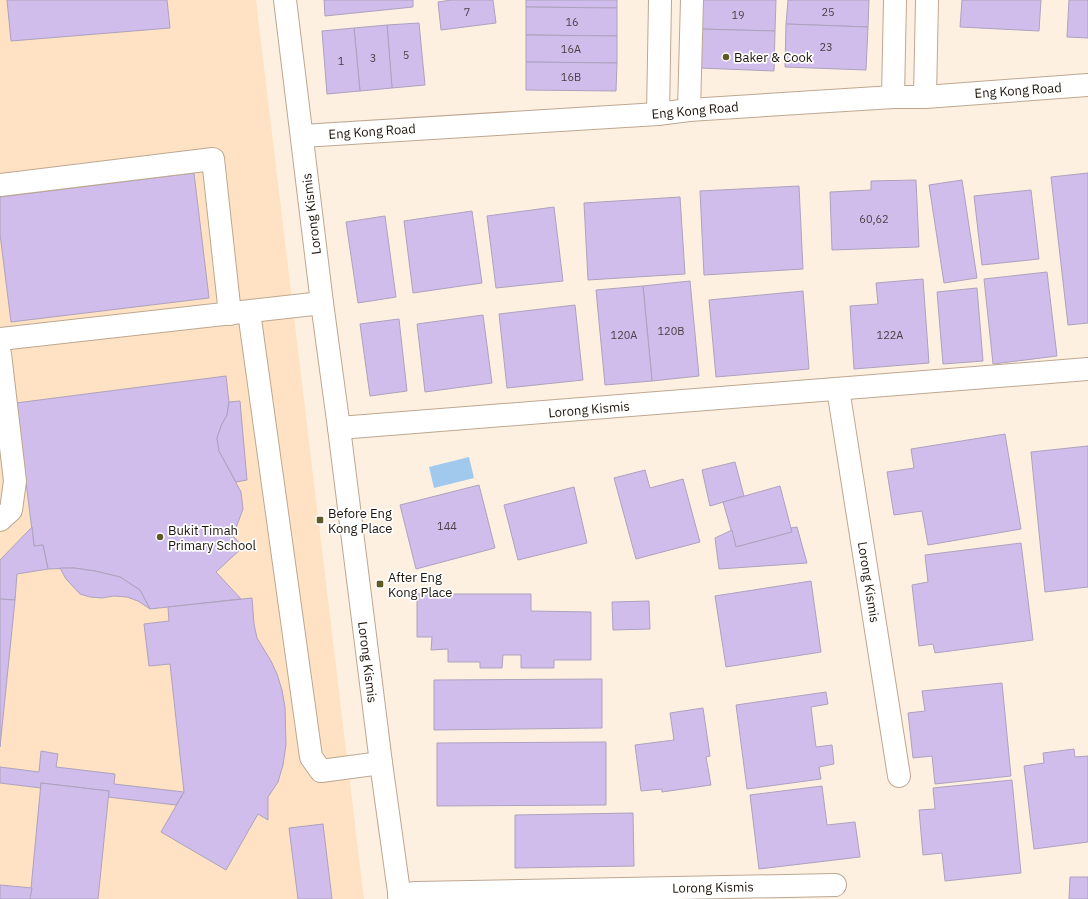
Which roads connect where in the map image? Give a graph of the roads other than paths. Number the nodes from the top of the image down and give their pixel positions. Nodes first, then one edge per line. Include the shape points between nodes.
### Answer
1 (285, 0) edge
2 (660, 0) edge
3 (692, 0) edge
4 (895, 0) edge
5 (927, 0) edge
6 (1088, 84) edge
7 (892, 97) junction
8 (925, 97) junction
9 (689, 110) junction
10 (658, 114) junction
11 (302, 136) junction
12 (0, 184) edge
13 (322, 303) junction
14 (239, 313) junction
15 (0, 339) edge
16 (0, 354) edge
17 (1088, 369) edge
18 (838, 389) junction
19 (339, 428) junction
20 (0, 520) edge
21 (381, 763) junction
22 (899, 776) dead end
23 (835, 885) dead end
24 (400, 897) edge

1 - 11 street, Lorong Kismis
2 - 10 street
3 - 9 street
4 - 7 street
5 - 8 street
6 - 8 street, Eng Kong Road
7 - 8 street, Eng Kong Road
7 - 9 street, Eng Kong Road
9 - 10 street, Eng Kong Road
10 - 11 street, Eng Kong Road
11 - 13 street, Lorong Kismis
12 - 14 street via 213,159
13 - 14 street
13 - 19 street, Lorong Kismis
14 - 15 street
14 - 21 street via 311,757 321,770
16 - 20 street via 15,482 11,510
17 - 18 street, Lorong Kismis
18 - 19 street, Lorong Kismis
18 - 22 street, Lorong Kismis
19 - 21 street, Lorong Kismis
21 - 24 street, Lorong Kismis
23 - 24 street, Lorong Kismis via 416,892

